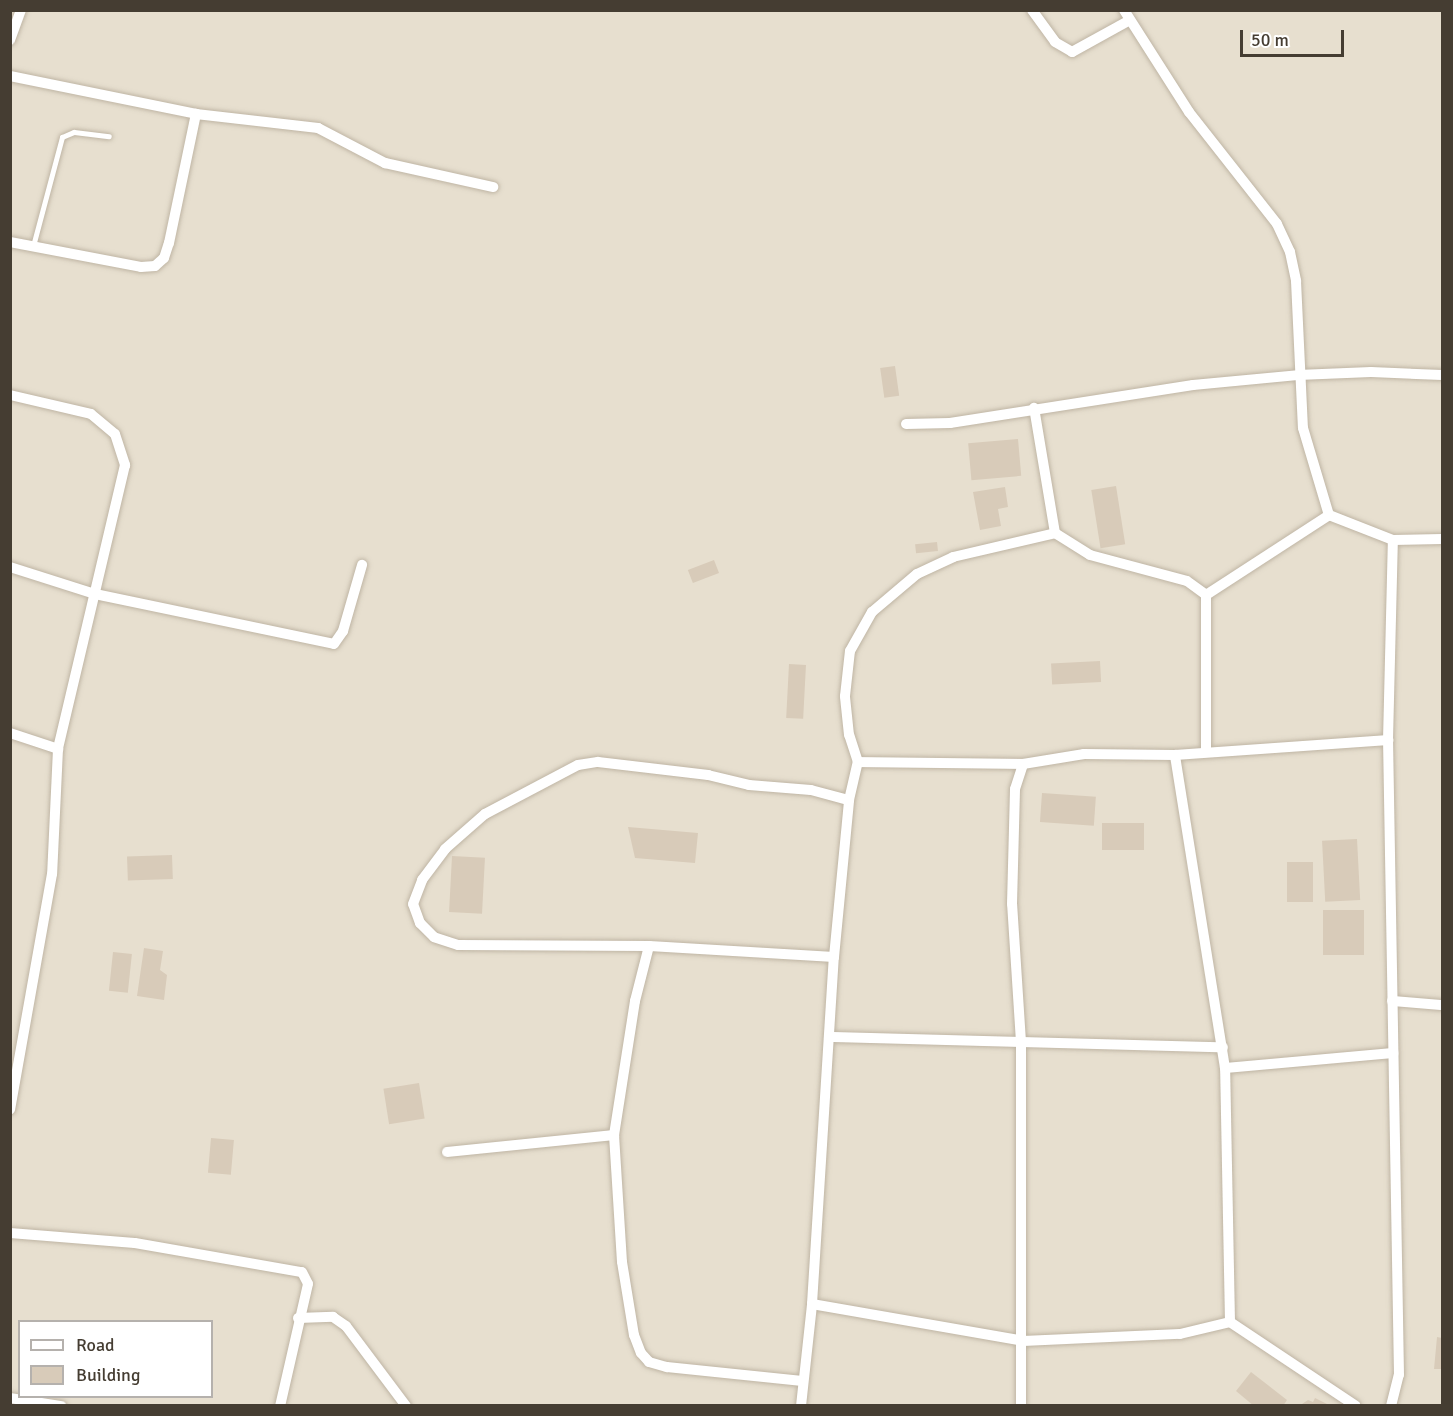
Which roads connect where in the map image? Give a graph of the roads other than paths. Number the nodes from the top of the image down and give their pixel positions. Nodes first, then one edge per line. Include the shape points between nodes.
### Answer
1 (21, 10) edge
2 (1032, 10) edge
3 (1126, 13) edge
4 (10, 40) edge
5 (10, 76) edge
6 (196, 114) junction
7 (109, 136) dead end
8 (493, 187) dead end
9 (10, 242) edge
10 (33, 246) junction
11 (1298, 375) junction
12 (1443, 375) edge
13 (10, 395) edge
14 (1034, 408) junction
15 (906, 424) dead end
16 (1329, 515) junction
17 (1055, 533) junction
18 (1443, 538) edge
19 (1393, 540) junction
20 (362, 565) dead end
21 (10, 567) edge
22 (95, 594) junction
23 (1206, 595) junction
24 (10, 733) edge
25 (1388, 740) junction
26 (58, 749) junction
27 (1206, 752) junction
28 (1175, 755) junction
29 (858, 762) junction
30 (1023, 764) junction
31 (849, 801) junction
32 (649, 946) junction
33 (834, 957) junction
34 (1392, 1001) junction
35 (1443, 1005) edge
36 (829, 1037) junction
37 (1021, 1041) junction
38 (1222, 1047) junction
39 (1393, 1053) junction
40 (1226, 1068) junction
41 (10, 1109) edge
42 (614, 1135) junction
43 (447, 1152) dead end
44 (10, 1233) edge
45 (812, 1304) junction
46 (298, 1318) junction
47 (1230, 1322) junction
48 (1023, 1341) junction
49 (802, 1381) junction
50 (10, 1398) edge
51 (61, 1406) edge
52 (280, 1406) edge
53 (406, 1406) edge
54 (801, 1406) edge
55 (1021, 1406) edge
56 (1356, 1406) edge
57 (1391, 1406) edge

1 - 4 street
2 - 3 street via 1055,42 1072,52
3 - 11 street via 1189,112 1277,224 1290,252 1296,281
5 - 6 street
6 - 8 street via 318,128 385,163
6 - 10 street via 170,243 164,258 155,266 141,267
7 - 10 lane via 74,132 62,137
9 - 10 street
11 - 12 street
11 - 14 street via 1193,385
11 - 16 street via 1312,467
13 - 22 street via 91,414 115,434 125,465
14 - 15 street via 950,423
14 - 17 street
16 - 19 street
16 - 23 street
17 - 23 street via 1090,555 1187,581
17 - 29 street via 953,557 916,574 872,612 850,651 845,696 849,735
18 - 19 street
19 - 25 street
20 - 22 street via 343,631 334,644
21 - 22 street
22 - 26 street
23 - 27 street
24 - 26 street
25 - 27 street
25 - 34 street
26 - 41 street via 52,874
27 - 28 street
28 - 30 street via 1084,754
28 - 38 street
29 - 30 street
29 - 31 street
30 - 37 street via 1015,789 1012,904
31 - 32 street via 796,787 749,785 708,775 598,762 578,765 485,814 445,849 422,880 413,904 420,923 434,937 458,945
31 - 33 street
32 - 33 street
32 - 42 street via 635,1001
33 - 36 street
34 - 35 street
34 - 39 street
36 - 37 street
36 - 45 street
37 - 38 street
37 - 48 street
38 - 40 street
39 - 40 street
39 - 57 street via 1399,1375
40 - 47 street
42 - 43 street
42 - 49 street via 622,1262 634,1335 641,1353 649,1362 667,1367
44 - 46 street via 135,1243 302,1272 308,1284
45 - 48 street
45 - 49 street
46 - 52 street
46 - 53 street via 333,1317 346,1326
47 - 48 street via 1180,1334
47 - 56 street
48 - 55 street
49 - 54 street
50 - 51 street

